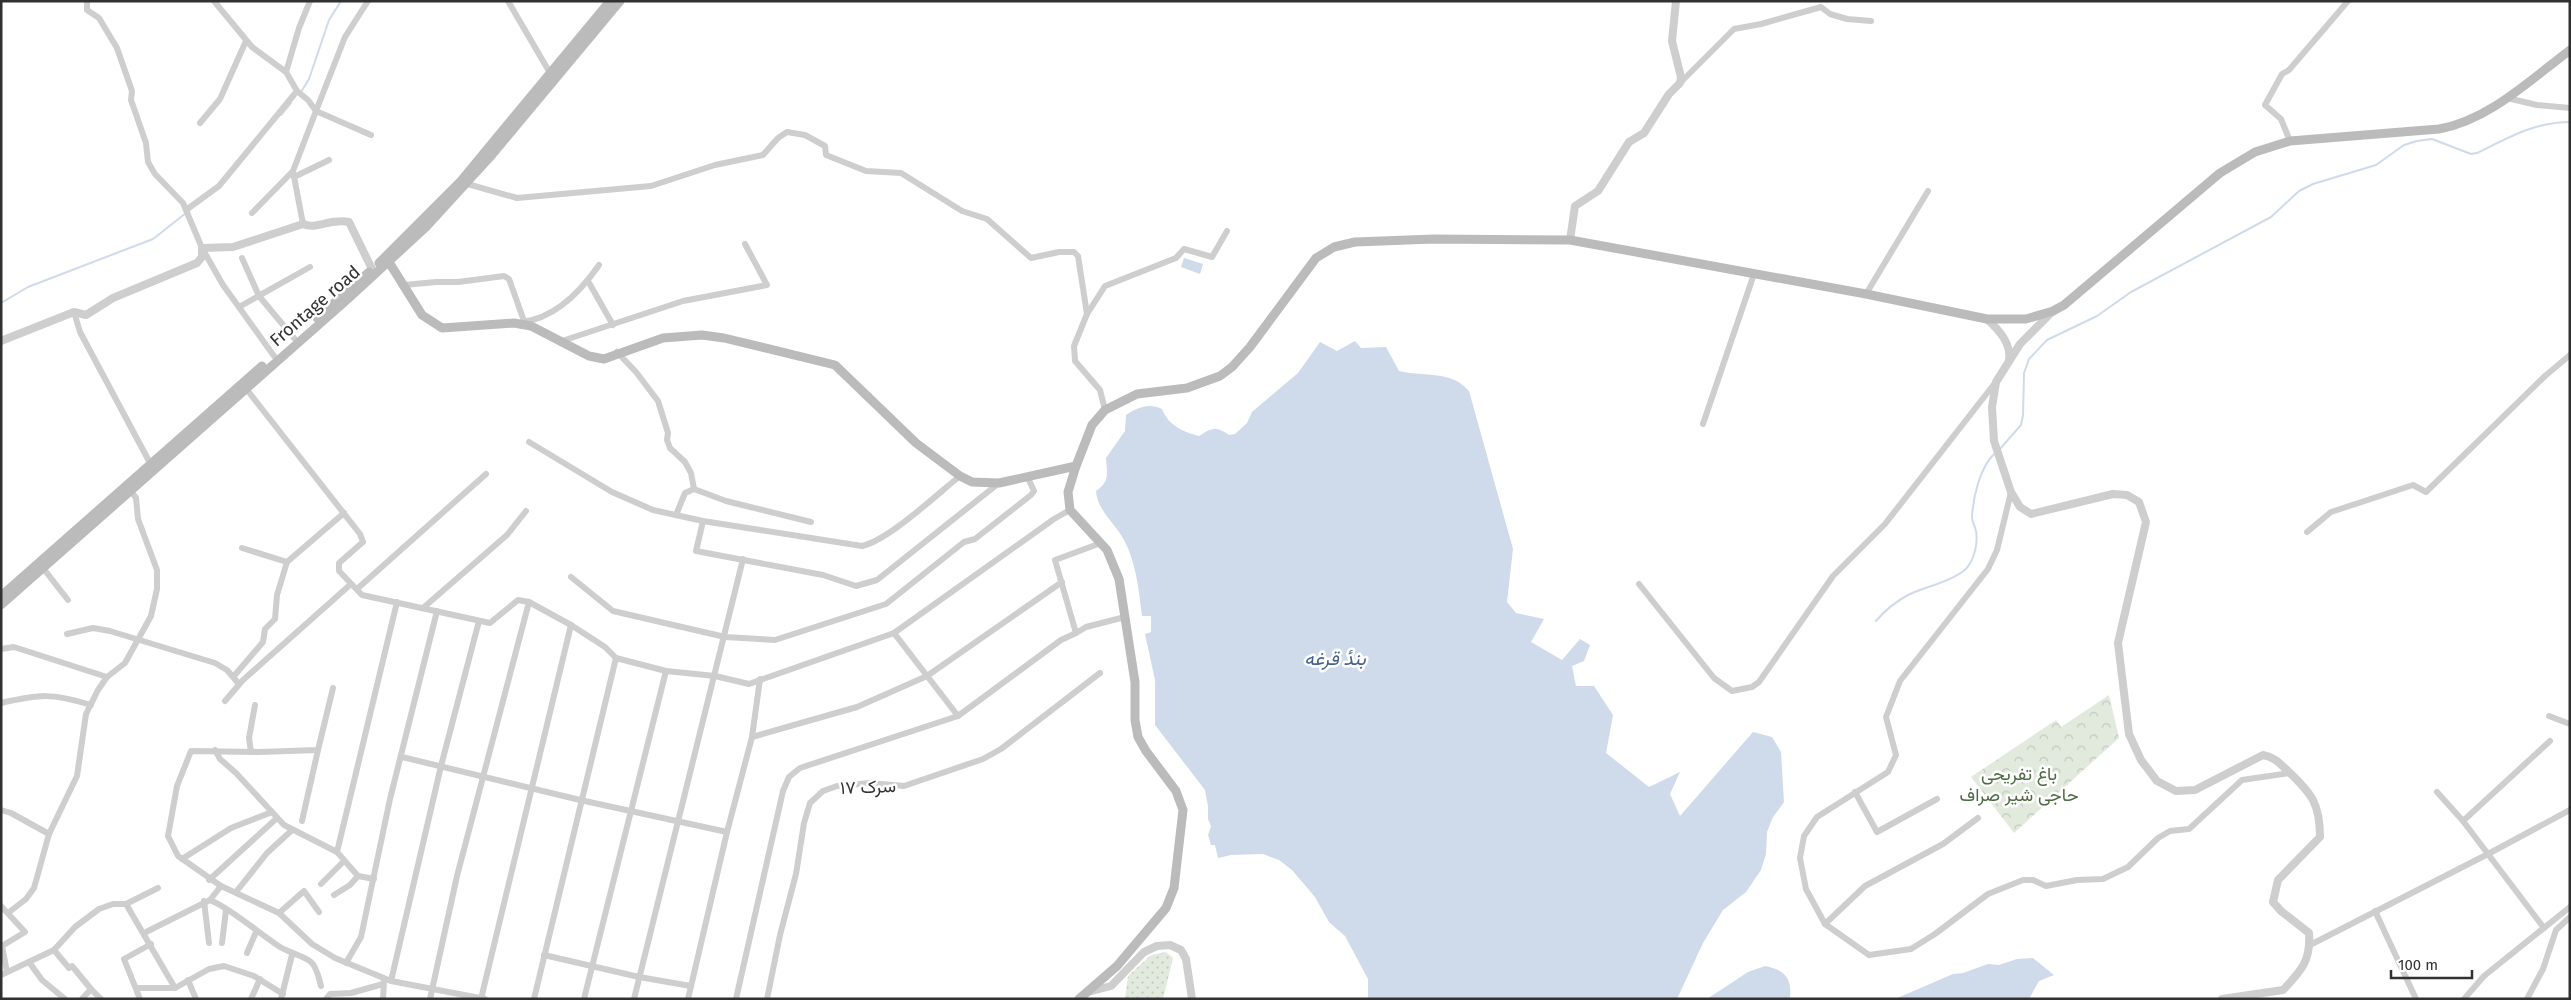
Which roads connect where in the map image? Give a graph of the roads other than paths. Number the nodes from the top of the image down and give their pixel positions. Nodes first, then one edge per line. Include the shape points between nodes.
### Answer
1 (87, 1) edge
2 (214, 1) edge
3 (310, 1) edge
4 (368, 1) edge
5 (508, 1) edge
6 (610, 1) edge
7 (620, 1) edge
8 (1676, 1) edge
9 (2348, 1) edge
10 (1821, 4) edge
11 (1871, 21) dead end
12 (246, 41) junction
13 (2570, 50) edge
14 (286, 72) junction
15 (550, 73) junction
16 (1680, 83) junction
17 (297, 91) junction
18 (2507, 98) junction
19 (2570, 108) edge
20 (316, 111) junction
21 (200, 123) dead end
22 (371, 135) dead end
23 (2290, 141) junction
24 (329, 160) dead end
25 (293, 174) junction
26 (463, 183) junction
27 (1928, 191) dead end
28 (186, 210) junction
29 (252, 214) dead end
30 (302, 224) junction
31 (1227, 231) dead end
32 (1570, 240) junction
33 (745, 244) dead end
34 (202, 248) junction
35 (242, 258) dead end
36 (388, 260) junction
37 (599, 265) dead end
38 (310, 267) dead end
39 (372, 269) junction
40 (1754, 274) junction
41 (588, 282) junction
42 (404, 285) junction
43 (1866, 294) junction
44 (259, 296) junction
45 (239, 307) junction
46 (74, 312) junction
47 (2053, 312) junction
48 (1087, 314) junction
49 (1987, 319) junction
50 (524, 321) junction
51 (514, 323) junction
52 (613, 325) junction
53 (294, 338) junction
54 (1, 341) edge
55 (562, 341) junction
56 (617, 352) junction
57 (2570, 355) edge
58 (274, 356) junction
59 (2005, 370) junction
60 (1996, 382) junction
61 (244, 385) junction
62 (1105, 410) junction
63 (1703, 424) dead end
64 (529, 442) dead end
65 (150, 463) junction
66 (1076, 466) junction
67 (486, 474) dead end
68 (960, 476) junction
69 (1027, 476) junction
70 (1000, 483) junction
71 (694, 489) junction
72 (131, 491) junction
73 (2011, 492) junction
74 (1070, 510) junction
75 (526, 511) dead end
76 (344, 514) junction
77 (676, 515) junction
78 (703, 521) junction
79 (811, 522) dead end
80 (2308, 532) dead end
81 (1101, 543) junction
82 (242, 548) dead end
83 (743, 559) junction
84 (287, 562) junction
85 (43, 568) junction
86 (571, 577) dead end
87 (1062, 582) junction
88 (351, 584) junction
89 (1639, 584) dead end
90 (357, 589) junction
91 (1, 596) edge
92 (68, 600) dead end
93 (397, 602) junction
94 (529, 602) junction
95 (1, 605) edge
96 (423, 608) junction
97 (437, 611) junction
98 (1125, 617) junction
99 (479, 621) junction
100 (572, 625) junction
101 (1076, 632) junction
102 (894, 633) junction
103 (67, 634) dead end
104 (725, 637) junction
105 (137, 640) junction
106 (1, 649) edge
107 (616, 658) junction
108 (666, 671) junction
109 (1100, 673) dead end
110 (234, 676) junction
111 (714, 676) junction
112 (927, 676) junction
113 (107, 677) junction
114 (760, 679) junction
115 (239, 684) junction
116 (333, 688) dead end
117 (225, 701) dead end
118 (1, 703) edge
119 (91, 705) junction
120 (255, 705) dead end
121 (958, 716) junction
122 (2549, 716) dead end
123 (2570, 724) edge
124 (752, 737) junction
125 (2550, 741) dead end
126 (215, 750) junction
127 (318, 750) junction
128 (251, 752) junction
129 (402, 757) junction
130 (442, 766) junction
131 (2290, 773) junction
132 (482, 776) junction
133 (531, 788) junction
134 (1855, 792) junction
135 (2437, 792) dead end
136 (1937, 799) dead end
137 (580, 800) junction
138 (1, 810) edge
139 (2570, 810) edge
140 (630, 811) junction
141 (274, 815) junction
142 (1978, 818) dead end
143 (678, 820) junction
144 (302, 821) dead end
145 (2463, 821) junction
146 (291, 830) junction
147 (727, 832) junction
148 (49, 834) junction
149 (337, 852) junction
150 (2488, 854) junction
151 (182, 859) junction
152 (344, 861) junction
153 (358, 876) junction
154 (374, 878) junction
155 (209, 880) junction
156 (321, 884) dead end
157 (221, 886) junction
158 (158, 888) dead end
159 (236, 892) junction
160 (334, 895) dead end
161 (207, 901) junction
162 (126, 904) junction
163 (1, 906) edge
164 (2570, 907) edge
165 (226, 910) junction
166 (2376, 911) junction
167 (318, 912) dead end
168 (8, 913) junction
169 (279, 913) junction
170 (2570, 917) edge
171 (1825, 924) junction
172 (2544, 928) junction
173 (256, 932) junction
174 (144, 933) junction
175 (222, 942) dead end
176 (210, 943) dead end
177 (151, 944) junction
178 (2310, 945) junction
179 (54, 950) junction
180 (247, 953) dead end
181 (292, 955) junction
182 (544, 955) junction
183 (30, 962) junction
184 (346, 963) junction
185 (592, 966) junction
186 (4, 974) edge
187 (639, 977) junction
188 (188, 980) junction
189 (260, 980) junction
190 (387, 981) junction
191 (321, 986) dead end
192 (691, 986) junction
193 (433, 987) junction
194 (137, 988) junction
195 (175, 988) junction
196 (91, 989) junction
197 (282, 996) edge
198 (1082, 996) edge
199 (482, 998) edge
200 (65, 999) edge
201 (82, 999) edge
202 (102, 999) edge
203 (140, 999) edge
204 (196, 999) edge
205 (251, 999) edge
206 (326, 999) edge
207 (383, 999) edge
208 (430, 999) edge
209 (534, 999) edge
210 (584, 999) edge
211 (634, 999) edge
212 (688, 999) edge
213 (736, 999) edge
214 (767, 999) edge
215 (1192, 999) edge
216 (2222, 999) edge
217 (2416, 999) edge
218 (2464, 999) edge
219 (2527, 999) edge

1 - 28 street via 87,10 99,18 116,48 132,91 131,100 146,143 148,162
2 - 12 street
3 - 14 street
4 - 20 street via 345,37
5 - 15 street
6 - 15 main road
7 - 26 main road, Frontage road
8 - 16 street via 1672,41
9 - 23 street via 2289,70 2282,74 2265,105 2281,119
10 - 11 street via 1830,14 1847,20
10 - 16 street via 1761,24 1734,29
12 - 14 street
12 - 21 street via 220,99
13 - 18 main road
14 - 17 street
15 - 26 main road
16 - 32 street via 1669,94 1644,134 1629,142 1598,191 1575,206
17 - 20 street
17 - 28 street via 219,186
18 - 19 street
18 - 23 main road via 2470,120 2450,127
20 - 22 street
20 - 25 street
23 - 47 main road via 2260,150 2231,165
24 - 25 street
25 - 29 street
25 - 30 street
26 - 36 main road, Frontage road
26 - 48 street via 517,198 624,190 667,182 727,162 756,158 787,132 805,135 825,146 826,155 866,171 901,173 962,211 987,219 1031,258 1074,252 1078,256
27 - 43 street
28 - 34 street
30 - 34 street via 233,247
30 - 39 street via 349,222
31 - 48 street via 1212,257 1184,248 1176,258 1105,286
32 - 40 main road
32 - 62 main road via 1434,239 1356,242 1334,247 1309,266 1250,347 1220,376 1187,388 1137,394
33 - 52 street via 767,285 684,301
34 - 45 street
34 - 46 street via 202,257 197,263 113,298 86,316
35 - 44 street
36 - 39 main road
36 - 42 main road
36 - 61 main road, Frontage road
37 - 41 street
38 - 44 street
39 - 53 main road
40 - 43 main road
40 - 63 street
41 - 50 street via 553,313
41 - 52 street
42 - 50 street via 504,276 509,279
42 - 51 main road via 422,315 442,328
43 - 49 main road
44 - 45 street
44 - 53 street
45 - 58 street
46 - 54 street
46 - 65 street via 80,332
47 - 49 main road via 2026,319
47 - 59 street via 2020,344
48 - 62 street via 1074,346 1076,362 1100,390
49 - 59 street via 2001,332 2008,348 2009,360
50 - 51 street
51 - 55 main road via 531,326
52 - 55 street
53 - 58 main road
55 - 56 main road via 589,356 604,359
56 - 68 main road via 663,338 702,335 835,365 916,442
56 - 71 street via 658,401 670,448 685,462
57 - 80 street via 2426,492 2413,485 2366,500 2331,512
58 - 61 main road
59 - 60 street
60 - 73 street via 1992,407 1994,441
60 - 89 street via 1884,524 1833,576 1759,682 1752,687 1732,691 1714,678
61 - 65 main road
61 - 72 main road, Frontage road
61 - 76 street
62 - 66 main road via 1092,425
64 - 77 street via 612,492 653,510
65 - 91 main road
66 - 69 main road
66 - 74 main road via 1068,492
67 - 90 street
68 - 70 main road via 972,482
68 - 78 street via 891,531 872,544 862,546
69 - 70 main road
69 - 104 street via 1034,491 1031,495 975,539 964,542 886,604 775,640
70 - 83 street via 877,580 856,586 823,575
71 - 77 street via 685,493
71 - 79 street via 726,501
72 - 85 main road, Frontage road
72 - 105 street via 136,498 138,519 157,570 151,616
73 - 131 street via 2020,507 2031,514 2113,494 2127,495 2140,502 2146,522 2118,643 2128,734 2157,780 2176,791 2195,790 2263,755 2273,756
73 - 134 street via 1998,550 1988,569 1900,681 1886,717 1896,755 1888,772
74 - 81 main road
74 - 102 street
75 - 96 street via 507,535
76 - 84 street
76 - 88 street via 363,542 338,563 339,571
77 - 78 street
78 - 83 street via 696,551
81 - 87 street via 1055,560
81 - 98 main road via 1116,567
82 - 84 street
83 - 104 street
84 - 110 street via 277,595 275,619 265,629 263,642
85 - 92 street
85 - 95 main road, Frontage road
86 - 104 street via 613,611
87 - 101 street
87 - 112 street
88 - 90 street
88 - 115 street
90 - 93 street via 362,594
93 - 96 street
93 - 149 street
94 - 99 street via 518,600 490,623
94 - 100 street
94 - 132 street
96 - 97 street
97 - 99 street
97 - 129 street
98 - 101 street
98 - 198 main road via 1135,682 1138,737 1181,800 1183,820 1174,888 1166,908 1117,966
99 - 130 street
100 - 107 street
100 - 133 street
101 - 121 street
102 - 112 street
102 - 114 street
103 - 105 street via 93,628
104 - 111 street
105 - 110 street via 216,664
105 - 113 street via 124,663
106 - 113 street via 14,647
107 - 108 street
107 - 137 street
108 - 111 street
108 - 140 street
109 - 214 street, سرک ۱۷ via 1001,749 983,759 904,786 870,783 837,786 823,791 810,803
110 - 115 street
111 - 114 street via 749,684
111 - 143 street
112 - 121 street
112 - 124 street via 857,707
113 - 119 street
114 - 124 street
115 - 117 street
116 - 127 street
118 - 119 street via 39,695
119 - 148 street via 86,714 76,776
120 - 128 street via 249,738
121 - 213 street via 800,768 789,777 783,791
122 - 123 street
124 - 147 street
125 - 145 street
126 - 128 street
126 - 141 street
126 - 151 street via 190,751 177,786 168,836
127 - 128 street
127 - 144 street
129 - 130 street
129 - 154 street
130 - 132 street
130 - 190 street
131 - 171 street via 2242,780 2189,829 2170,831 2128,867 2103,879 2046,886 2033,880 2023,880 1988,894 1911,949 1869,955
131 - 178 street via 2308,789 2320,816 2320,837 2278,880 2273,902 2309,933
132 - 133 street
132 - 193 street
133 - 137 street
133 - 199 street
134 - 136 street via 1877,832
134 - 171 street via 1817,817 1804,836 1800,858 1806,889
135 - 145 street
137 - 140 street
137 - 182 street
138 - 148 street
139 - 150 street
140 - 143 street
140 - 185 street
141 - 146 street
141 - 151 street via 231,828
141 - 155 street
142 - 171 street via 1943,844 1865,886
143 - 147 street
143 - 187 street
145 - 150 street
146 - 149 street
146 - 159 street via 266,853
147 - 192 street
148 - 168 street via 34,888 26,900
149 - 152 street
150 - 166 street
150 - 172 street
151 - 155 street
152 - 153 street
152 - 156 street
153 - 154 street
153 - 160 street
154 - 184 street via 361,938
155 - 157 street
157 - 159 street
157 - 161 street
158 - 162 street
159 - 169 street
161 - 165 street via 222,905
161 - 174 street
161 - 176 street
162 - 174 street
162 - 179 street via 99,909 75,927
163 - 168 street
164 - 172 street
165 - 173 street
165 - 175 street
166 - 178 street
166 - 217 street
167 - 169 street via 304,891
168 - 186 street via 26,932 2,946
169 - 184 street via 312,944
170 - 219 street via 2556,930 2543,969
172 - 218 street via 2484,976
173 - 180 street
173 - 181 street
174 - 177 street
177 - 194 street via 124,959
177 - 195 street
178 - 216 street via 2306,963 2283,990
179 - 183 street
179 - 196 street
181 - 191 street via 307,958 313,964
181 - 197 street
182 - 185 street
182 - 209 street
183 - 186 street
183 - 200 street via 42,980
184 - 190 street
185 - 187 street
185 - 210 street
187 - 192 street
187 - 211 street
188 - 189 street via 209,968 224,966
188 - 195 street
188 - 204 street
189 - 197 street
189 - 205 street
190 - 193 street
190 - 206 street via 351,992 330,994
190 - 207 street
192 - 212 street
193 - 199 street
193 - 208 street
194 - 195 street
194 - 203 street
196 - 201 street
196 - 202 street
198 - 215 street via 1111,986 1144,952 1156,946 1170,945 1181,950 1186,959

